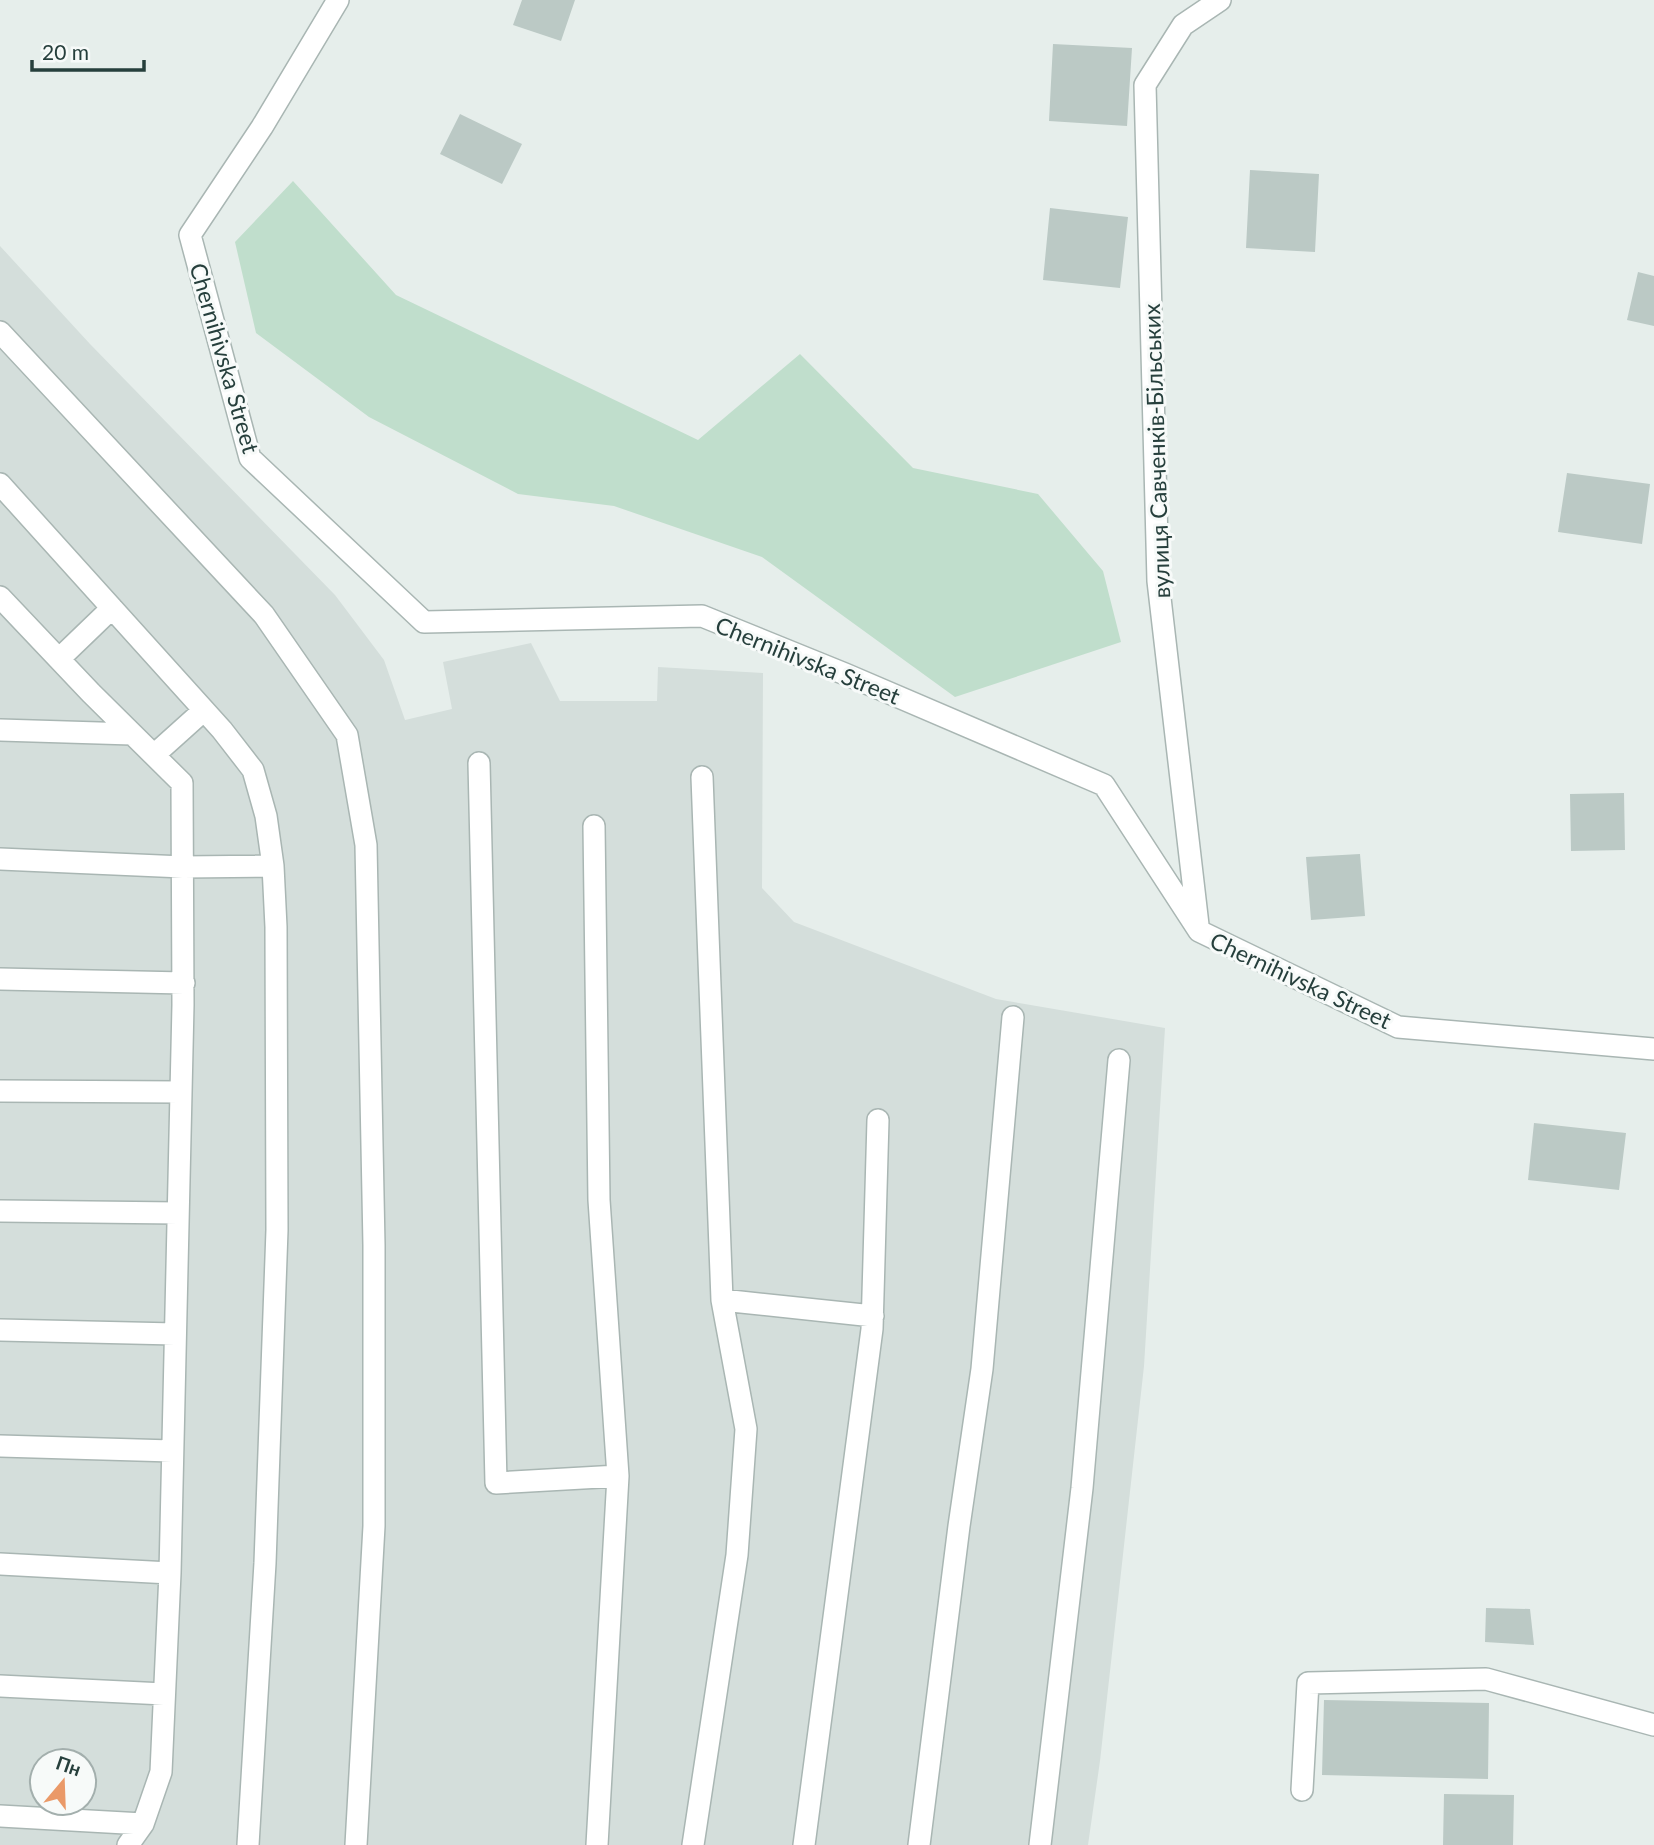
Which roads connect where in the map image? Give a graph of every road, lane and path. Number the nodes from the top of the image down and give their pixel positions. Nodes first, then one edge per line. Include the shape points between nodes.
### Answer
1 (338, 0) edge
2 (1220, 0) edge
3 (0, 332) edge
4 (0, 484) edge
5 (3, 604) edge
6 (112, 608) junction
7 (59, 659) junction
8 (203, 711) junction
9 (0, 730) edge
10 (132, 734) junction
11 (154, 755) junction
12 (479, 763) dead end
13 (702, 777) dead end
14 (594, 826) dead end
15 (0, 859) edge
16 (273, 866) junction
17 (183, 867) junction
18 (1199, 931) junction
19 (0, 979) edge
20 (184, 983) junction
21 (1013, 1017) dead end
22 (1654, 1049) edge
23 (1119, 1060) dead end
24 (0, 1091) edge
25 (181, 1092) junction
26 (878, 1120) dead end
27 (0, 1211) edge
28 (178, 1213) junction
29 (722, 1300) junction
30 (873, 1316) junction
31 (0, 1330) edge
32 (175, 1334) junction
33 (0, 1446) edge
34 (172, 1451) junction
35 (618, 1476) junction
36 (0, 1564) edge
37 (170, 1573) junction
38 (0, 1686) edge
39 (164, 1693) junction
40 (1654, 1725) edge
41 (1302, 1790) dead end
42 (0, 1816) edge
43 (143, 1824) junction
44 (128, 1845) edge
45 (248, 1845) edge
46 (356, 1845) edge
47 (597, 1845) edge
48 (693, 1845) edge
49 (804, 1845) edge
50 (919, 1845) edge
51 (1040, 1845) edge

1 - 18 street, Chernihivska Street via 262,127 190,234 250,458 424,622 702,616 1104,785
2 - 18 street, вулиця Савченків-Більських via 1183,25 1145,85 1158,581
3 - 46 street via 264,615 347,735 366,845 374,1245 374,1526
4 - 6 street
5 - 7 street
6 - 7 street
6 - 8 street
7 - 10 street
8 - 11 street
8 - 16 street via 253,770
9 - 10 street
10 - 11 street
11 - 17 street via 182,783
12 - 35 street via 496,1483
13 - 29 street
14 - 35 street via 599,1200
15 - 17 street
16 - 17 street
16 - 45 street via 277,1230 265,1563
17 - 20 street
18 - 22 street, Chernihivska Street via 1398,1027
19 - 20 street
20 - 25 street
21 - 50 street via 982,1368
23 - 51 street via 1082,1488
24 - 25 street
25 - 28 street
26 - 30 street
27 - 28 street
28 - 32 street
29 - 30 street
29 - 48 street via 746,1429 737,1555
30 - 49 street
31 - 32 street
32 - 34 street
33 - 34 street
34 - 37 street
35 - 47 street
36 - 37 street
37 - 39 street
38 - 39 street
39 - 43 street via 161,1772
40 - 41 street via 1486,1679 1308,1683
42 - 43 street
43 - 44 street

